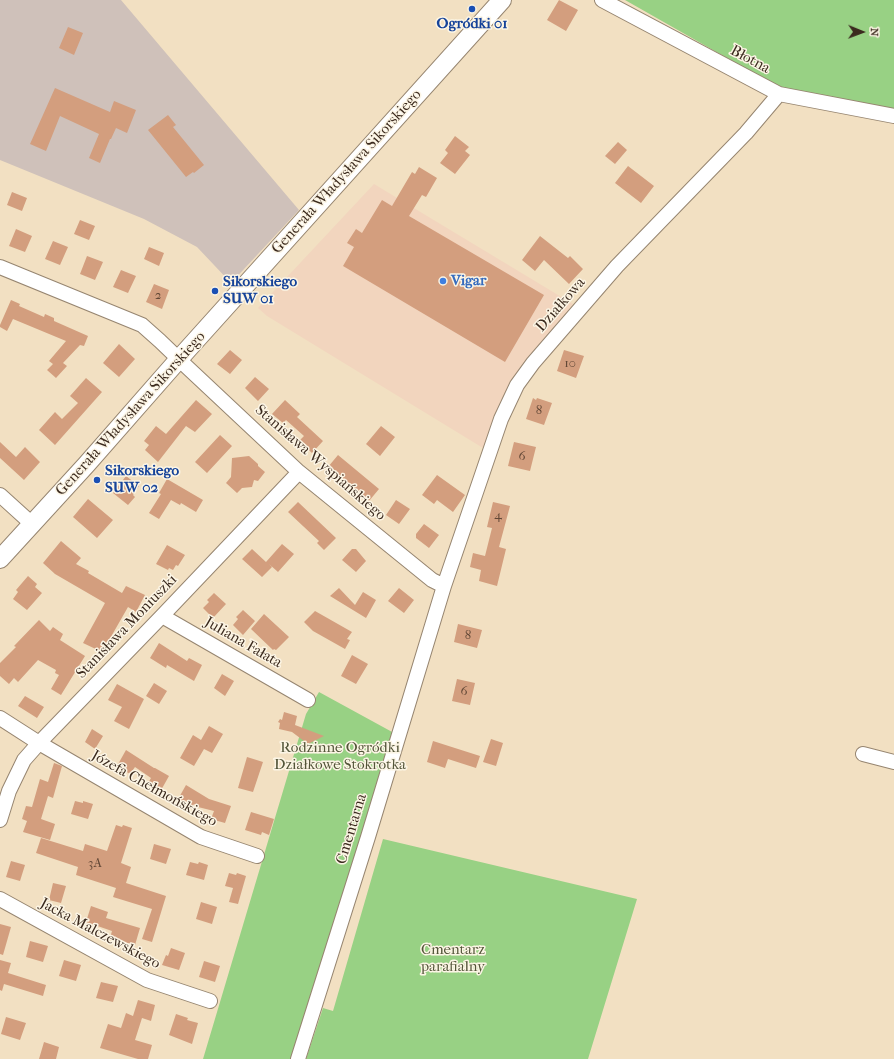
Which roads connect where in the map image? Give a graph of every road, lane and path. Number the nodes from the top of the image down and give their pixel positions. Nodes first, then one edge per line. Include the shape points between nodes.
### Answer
1 (502, 0) edge
2 (602, 0) edge
3 (779, 94) junction
4 (894, 116) edge
5 (0, 267) edge
6 (179, 359) junction
7 (299, 472) junction
8 (0, 495) edge
9 (32, 524) junction
10 (0, 559) edge
11 (444, 586) junction
12 (162, 616) junction
13 (308, 700) dead end
14 (0, 718) edge
15 (39, 742) junction
16 (863, 754) dead end
17 (894, 762) edge
18 (0, 820) edge
19 (257, 856) dead end
20 (0, 899) edge
21 (210, 1001) dead end
22 (298, 1059) edge

1 - 6 street, Generała Władysława Sikorskiego
2 - 3 street, Błotna
3 - 4 street, Błotna
3 - 11 street, Działkowa via 746,133 617,266 517,385 501,419
5 - 6 street, Stanisława Wyspiańskiego via 142,325
6 - 7 street, Stanisława Wyspiańskiego
6 - 9 street, Generała Władysława Sikorskiego
7 - 11 street, Stanisława Wyspiańskiego via 432,580
7 - 12 street, Stanisława Moniuszki
8 - 9 street
9 - 10 street, Generała Władysława Sikorskiego
11 - 22 street, Cmentarna
12 - 13 street, Juliana Fałata
12 - 15 street, Stanisława Moniuszki
14 - 15 street, Józefa Chełmońskiego
15 - 18 street, Stanisława Moniuszki via 24,760 9,791
15 - 19 street, Józefa Chełmońskiego via 201,837
16 - 17 street
20 - 21 street, Jacka Malczewskiego via 147,980

